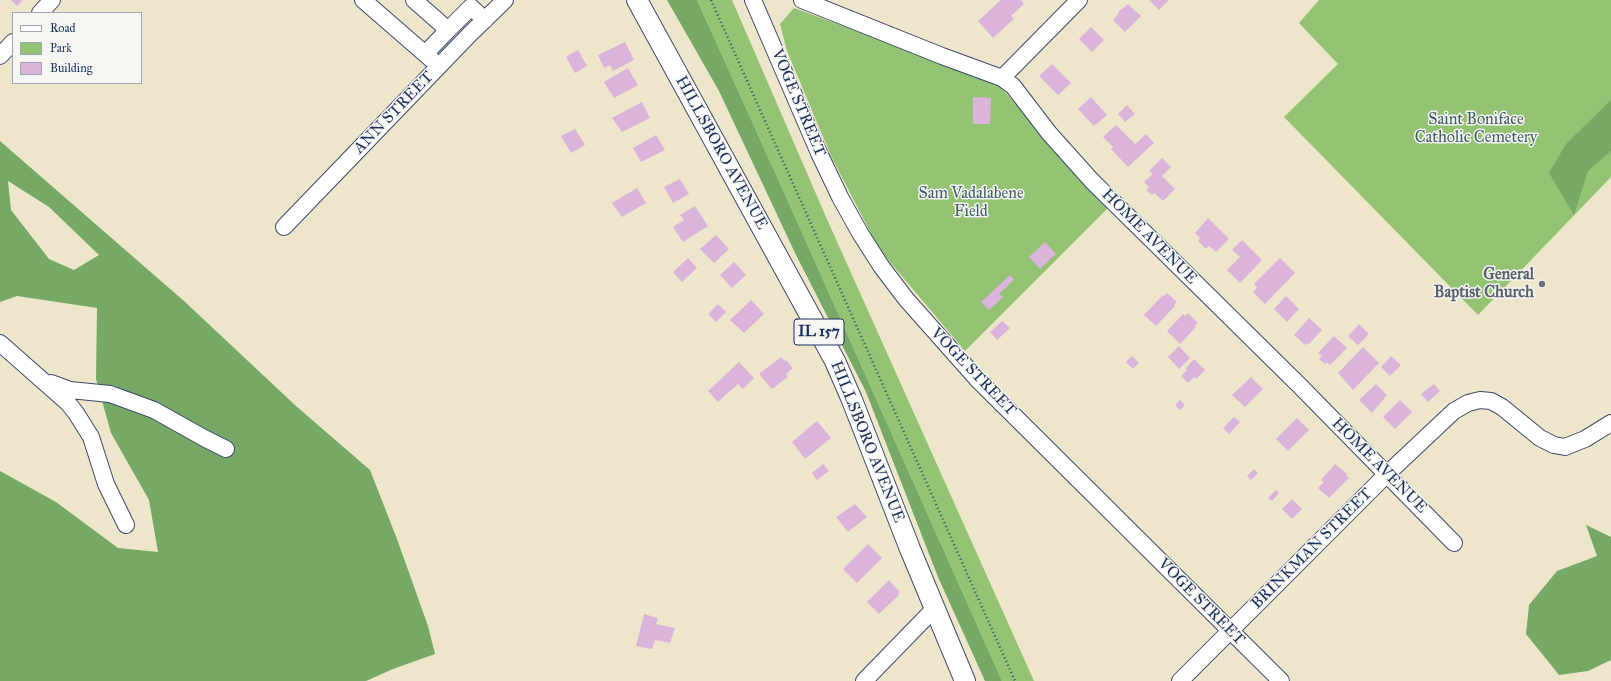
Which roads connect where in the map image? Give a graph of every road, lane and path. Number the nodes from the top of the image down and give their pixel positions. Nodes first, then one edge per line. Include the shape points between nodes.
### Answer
1 (52, 0) edge
2 (363, 0) edge
3 (415, 0) edge
4 (505, 0) edge
5 (637, 0) edge
6 (711, 0) edge
7 (754, 0) edge
8 (802, 0) edge
9 (1078, 0) edge
10 (467, 3) edge
11 (41, 12) edge
12 (485, 20) junction
13 (448, 30) junction
14 (12, 43) edge
15 (425, 54) junction
16 (0, 56) edge
17 (439, 66) junction
18 (1002, 78) junction
19 (284, 227) dead end
20 (0, 343) edge
21 (42, 380) junction
22 (1611, 423) edge
23 (226, 449) dead end
24 (1387, 474) junction
25 (126, 525) dead end
26 (1454, 542) dead end
27 (934, 609) junction
28 (1230, 631) junction
29 (864, 681) edge
30 (965, 681) edge
31 (1015, 681) edge
32 (1180, 681) edge
33 (1281, 681) edge

1 - 11 street
2 - 15 street
3 - 13 street
4 - 12 street, ANN STREET
5 - 27 main road, HILLSBORO AVENUE / IL 157 via 835,361
6 - 31 path
7 - 28 street, VOGE STREET via 840,196 860,233 902,294 977,379
8 - 18 street, HOME AVENUE
9 - 18 street
10 - 12 street
10 - 13 street
12 - 17 street, ANN STREET
13 - 15 street
14 - 16 street
15 - 17 street
17 - 19 street, ANN STREET
18 - 24 street, HOME AVENUE via 1013,86 1049,133 1092,181
20 - 21 street
21 - 23 street via 70,390 110,394 154,410
21 - 25 street via 68,403 91,437 106,484
22 - 24 street, BRINKMAN STREET via 1585,439 1565,447 1540,438 1496,403 1480,400 1454,411
24 - 26 street, HOME AVENUE
24 - 28 street, BRINKMAN STREET
27 - 29 street
27 - 30 main road, HILLSBORO AVENUE / IL 157
28 - 32 street, BRINKMAN STREET
28 - 33 street, VOGE STREET

